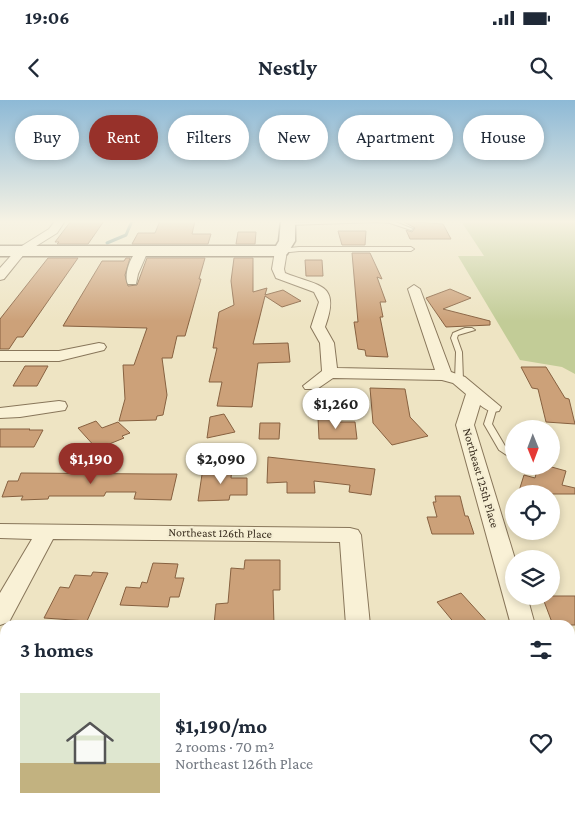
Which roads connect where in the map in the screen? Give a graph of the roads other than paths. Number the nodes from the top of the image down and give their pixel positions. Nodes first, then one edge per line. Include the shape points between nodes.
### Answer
1 (18, 254) edge
2 (141, 254) edge
3 (280, 254) edge
4 (0, 276) edge
5 (132, 281) dead end
6 (414, 289) dead end
7 (472, 330) dead end
8 (99, 347) dead end
9 (0, 356) edge
10 (330, 373) junction
11 (451, 377) junction
12 (311, 386) dead end
13 (475, 393) junction
14 (59, 406) dead end
15 (493, 407) joint
16 (0, 413) edge
17 (505, 450) edge
18 (47, 530) junction
19 (0, 531) edge
20 (505, 561) edge
21 (517, 605) edge
22 (0, 615) edge
23 (358, 620) edge
24 (522, 620) edge

1 - 4 street
2 - 5 street
3 - 10 street via 280,275 320,290 326,297 326,310 318,327 328,343
6 - 11 street
7 - 11 lane via 456,334 454,338 459,352
8 - 9 street via 58,356
10 - 11 street
10 - 12 street
11 - 13 street
13 - 15 street
13 - 20 street, Northeast 125th Place via 465,425
14 - 16 street
15 - 17 lane via 488,424
18 - 19 street, Northeast 126th Place
18 - 22 street
18 - 23 street, Northeast 126th Place via 350,535
21 - 24 street

